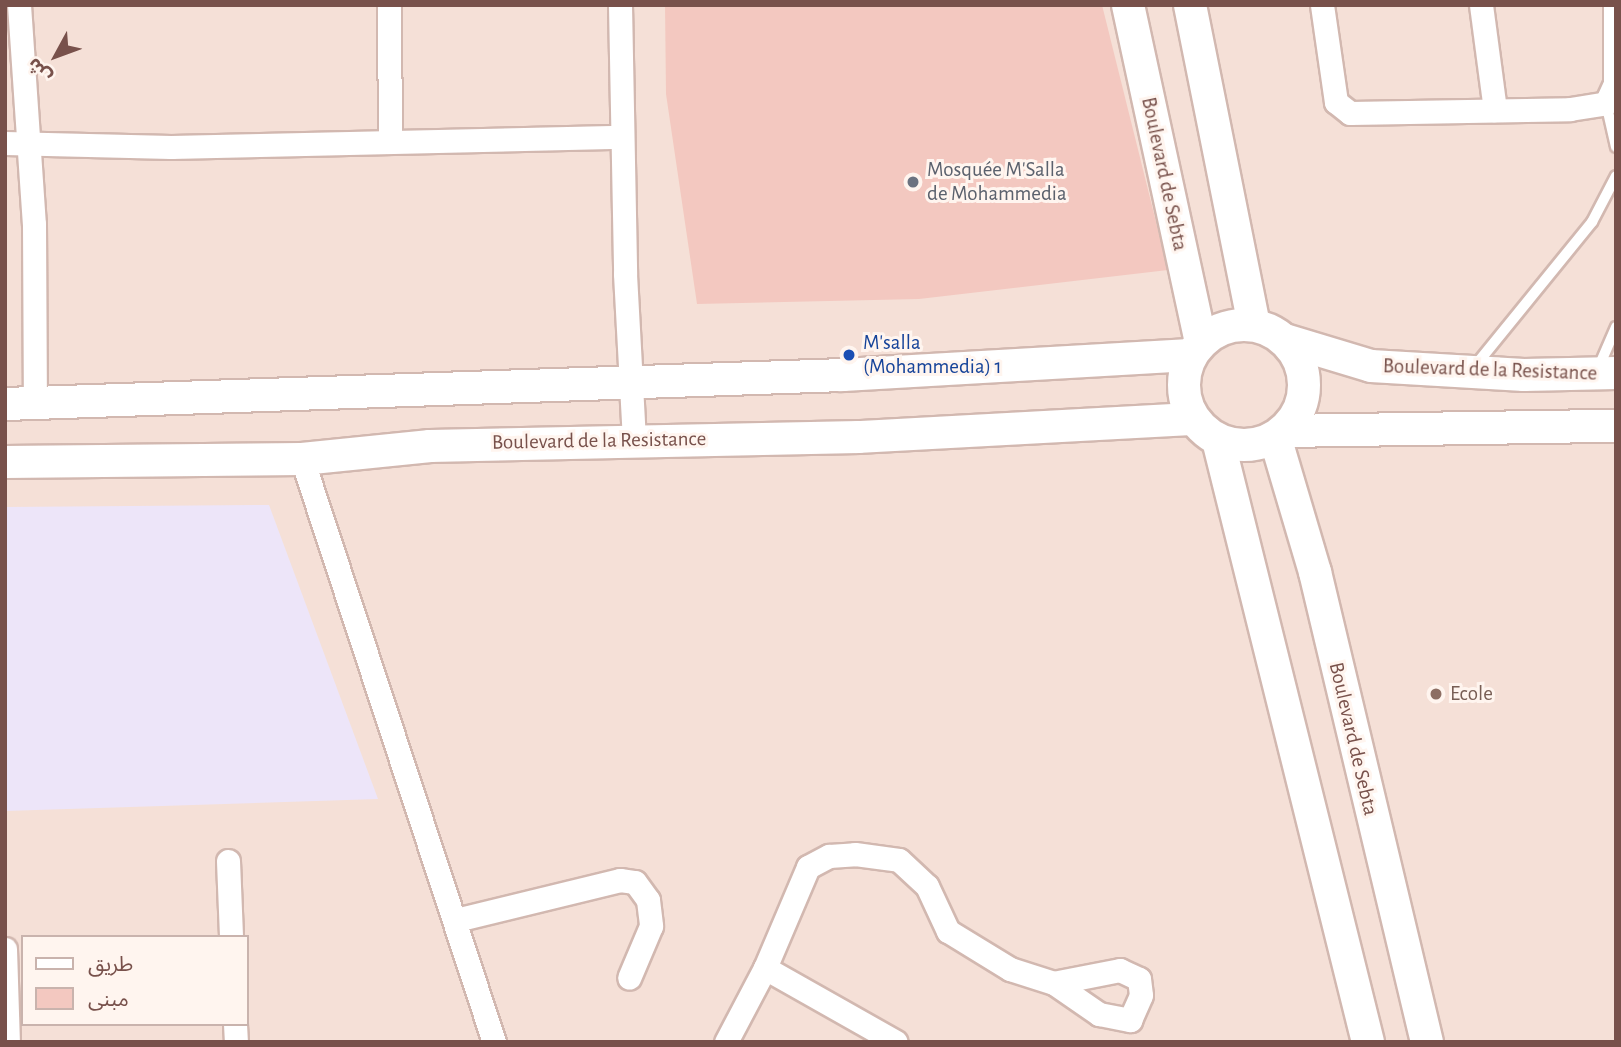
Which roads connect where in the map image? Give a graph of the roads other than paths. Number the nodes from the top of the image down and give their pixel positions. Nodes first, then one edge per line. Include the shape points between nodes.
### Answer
1 (19, 5) edge
2 (389, 5) edge
3 (620, 5) edge
4 (1128, 5) edge
5 (1190, 5) edge
6 (1322, 5) edge
7 (1481, 5) edge
8 (1615, 5) edge
9 (1606, 103) junction
10 (1495, 110) junction
11 (622, 136) junction
12 (390, 140) junction
13 (29, 143) junction
14 (5, 144) edge
15 (1616, 147) edge
16 (1616, 176) edge
17 (1607, 197) junction
18 (1616, 209) edge
19 (1254, 325) junction
20 (1616, 327) edge
21 (1285, 340) junction
22 (1196, 349) junction
23 (1471, 371) junction
24 (1606, 373) edge
25 (630, 382) junction
26 (20, 404) edge
27 (1194, 419) junction
28 (1616, 426) edge
29 (1280, 434) junction
30 (634, 439) junction
31 (1219, 440) junction
32 (302, 459) junction
33 (5, 462) edge
34 (229, 861) dead end
35 (456, 920) junction
36 (232, 935) edge
37 (5, 949) edge
38 (765, 968) junction
39 (629, 978) dead end
40 (1054, 984) dead end
41 (8, 1042) edge
42 (494, 1042) edge
43 (726, 1042) edge
44 (896, 1042) edge
45 (1368, 1042) edge
46 (1427, 1042) edge

1 - 13 street
2 - 12 street
3 - 11 street
4 - 22 main road, Boulevard de Sebta
5 - 19 main road
6 - 10 street via 1336,102 1350,113
7 - 10 street
8 - 9 street via 1615,84
9 - 10 street via 1570,109
9 - 15 lane
11 - 12 street
11 - 25 street
12 - 13 street via 171,147
13 - 14 street
13 - 26 street
16 - 17 lane
17 - 18 lane
17 - 23 lane
19 - 21 main road
19 - 22 main road via 1235,325
20 - 24 lane
21 - 23 main road, Boulevard de la Resistance via 1371,366
21 - 29 main road via 1297,356 1304,393 1297,415
22 - 25 main road via 1087,364
22 - 27 main road via 1183,388
23 - 24 main road, Boulevard de la Resistance
25 - 26 main road
25 - 30 street
27 - 30 main road, Boulevard de la Resistance via 859,437
27 - 31 main road
28 - 29 main road
29 - 31 main road via 1247,445
29 - 46 main road, Boulevard de Sebta
30 - 32 main road, Boulevard de la Resistance via 430,446
31 - 45 main road
32 - 33 main road, Boulevard de la Resistance
32 - 35 street
34 - 36 street
35 - 39 street via 620,880 635,883 648,900 651,926
35 - 42 street
37 - 41 street
38 - 40 street via 808,867 829,856 855,854 906,864 927,886 948,931 1010,969
38 - 43 street
38 - 44 street

